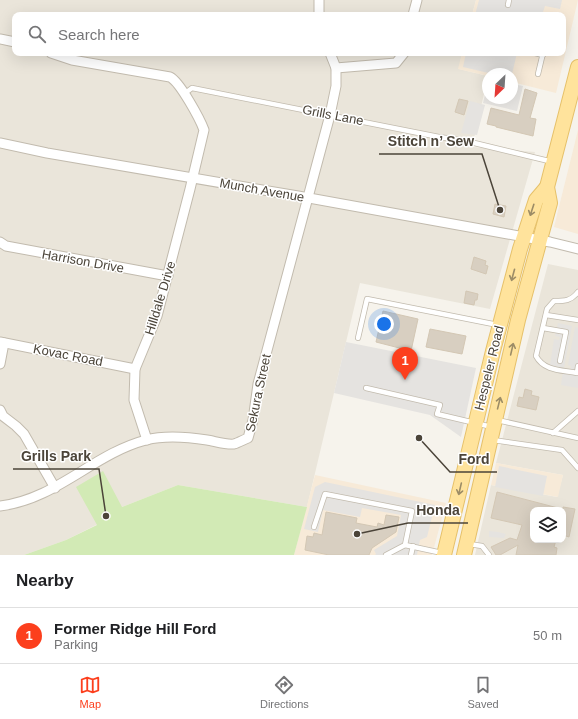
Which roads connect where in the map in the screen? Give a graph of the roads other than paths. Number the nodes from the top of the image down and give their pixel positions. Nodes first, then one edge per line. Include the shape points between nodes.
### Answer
1 (319, 0) edge
2 (417, 0) edge
3 (319, 12) edge
4 (414, 12) edge
5 (0, 39) edge
6 (12, 41) edge
7 (60, 56) edge
8 (331, 56) edge
9 (402, 56) edge
10 (542, 56) edge
11 (578, 67) edge
12 (336, 68) junction
13 (538, 74) dead end
14 (184, 94) junction
15 (330, 115) junction
16 (0, 143) edge
17 (553, 162) junction
18 (193, 178) junction
19 (547, 187) junction
20 (308, 198) junction
21 (524, 237) junction
22 (540, 240) junction
23 (0, 242) edge
24 (578, 249) edge
25 (168, 276) junction
26 (578, 292) edge
27 (546, 315) junction
28 (578, 320) edge
29 (499, 326) junction
30 (543, 328) junction
31 (358, 338) dead end
32 (2, 343) edge
33 (560, 361) dead end
34 (0, 364) edge
35 (578, 366) edge
36 (135, 369) junction
37 (366, 388) dead end
38 (0, 410) edge
39 (578, 411) edge
40 (475, 424) junction
41 (493, 429) junction
42 (553, 432) junction
43 (578, 438) edge
44 (147, 440) junction
45 (578, 468) edge
46 (55, 488) junction
47 (0, 506) edge
48 (314, 527) dead end
49 (405, 545) junction
50 (413, 546) junction
51 (465, 549) edge
52 (445, 554) edge
53 (386, 555) edge
54 (412, 555) edge
55 (489, 555) edge

1 - 3 street
2 - 4 street
5 - 6 street
7 - 14 street, Hilldale Drive via 170,77
8 - 12 street
9 - 12 street via 396,63
10 - 13 lane
11 - 17 main road, Hespeler Road
12 - 15 street, Sekura Street via 336,86
14 - 15 lane, Grills Lane via 192,88
14 - 18 street, Hilldale Drive via 204,130
15 - 17 lane, Grills Lane via 466,141
15 - 20 street, Sekura Street
16 - 18 street, Munch Avenue
17 - 19 main road, Hespeler Road
18 - 20 street, Munch Avenue
18 - 25 street, Hilldale Drive
19 -> 21 main road, Hespeler Road via 536,200
19 - 22 main road, Hespeler Road via 550,203
20 - 21 street, Munch Avenue
20 - 44 street, Sekura Street via 258,384 248,438 233,444 193,438
21 - 22 street, Munch Avenue
21 -> 29 main road, Hespeler Road
22 - 24 street, Munch Avenue
41 -> 22 main road, Hespeler Road via 518,320
23 - 25 street, Harrison Drive via 6,246
25 - 36 street, Hilldale Drive via 157,316
26 - 27 lane via 565,301 554,301 547,309
27 - 28 lane
27 - 30 lane
29 - 31 lane via 367,299
29 - 40 main road, Hespeler Road
30 - 33 lane via 566,332
30 - 35 lane via 536,356 540,363 549,368 577,373
32 - 34 street
32 - 36 street, Kovac Road
36 - 44 street, Hilldale Drive via 134,400
37 - 40 lane via 440,405 437,414
38 - 46 street via 24,434
39 - 42 lane
40 - 41 lane
40 -> 52 main road, Hespeler Road
41 - 42 lane
41 - 45 lane via 562,450
41 - 51 main road, Hespeler Road
42 - 43 lane
44 - 46 street, Sekura Street via 119,450
46 - 47 street, Sekura Street via 32,499
48 - 49 lane via 325,494 412,511
49 - 50 lane
49 - 53 lane
50 - 52 lane
50 - 54 lane
51 - 55 lane via 482,546

